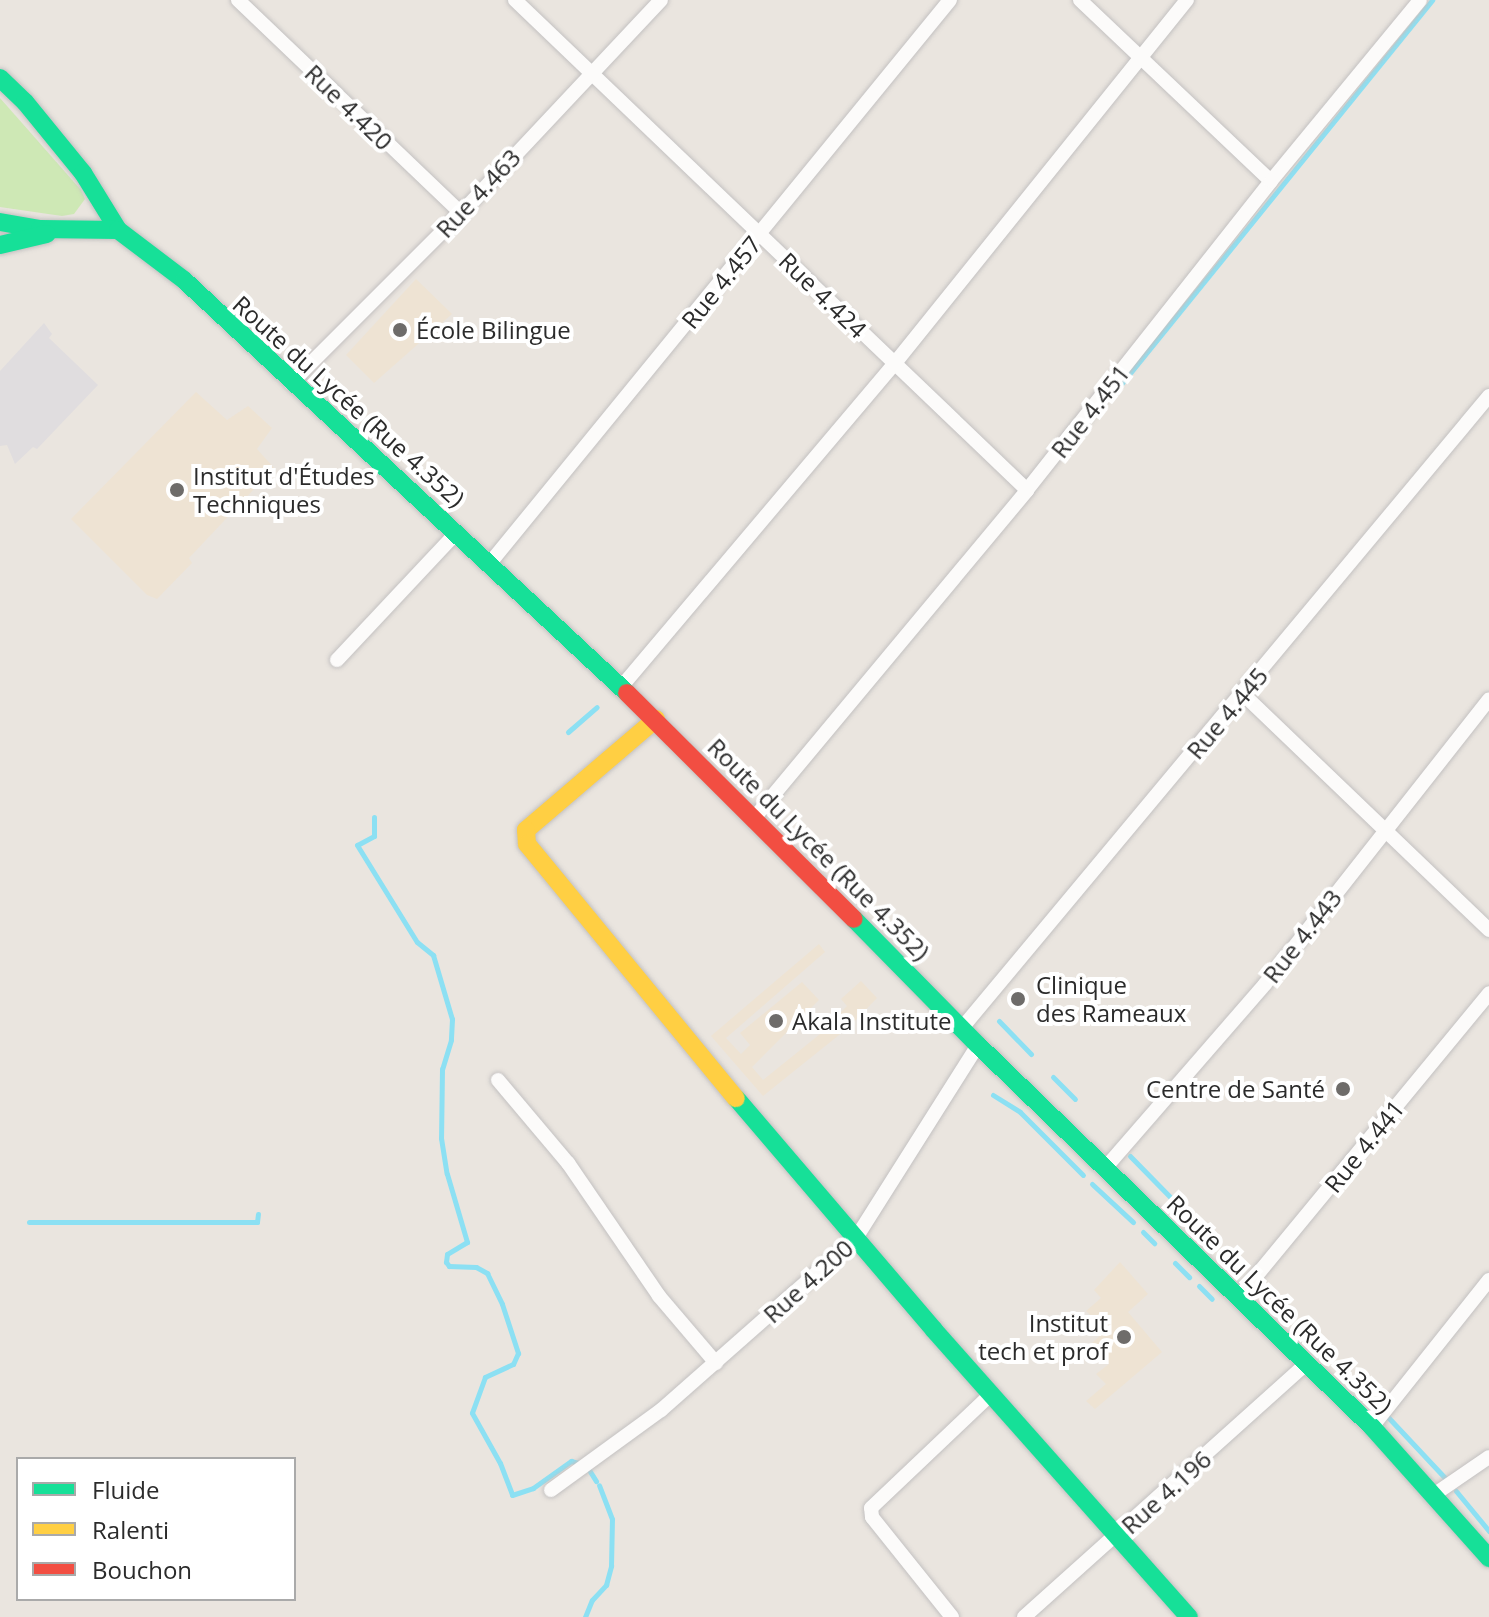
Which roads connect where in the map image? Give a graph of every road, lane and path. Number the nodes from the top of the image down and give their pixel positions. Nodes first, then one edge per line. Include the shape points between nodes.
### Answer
1 (238, 0) edge
2 (515, 0) edge
3 (661, 0) edge
4 (950, 0) edge
5 (1080, 0) edge
6 (1187, 0) edge
7 (1420, 0) edge
8 (1140, 57) junction
9 (591, 72) junction
10 (0, 78) edge
11 (1271, 181) junction
12 (461, 213) junction
13 (0, 222) edge
14 (77, 227) junction
15 (118, 230) junction
16 (760, 234) junction
17 (0, 245) edge
18 (895, 363) junction
19 (291, 383) junction
20 (1488, 398) edge
21 (1027, 490) junction
22 (457, 532) junction
23 (490, 563) junction
24 (337, 660) dead end
25 (622, 686) junction
26 (1243, 694) junction
27 (1489, 699) edge
28 (656, 719) junction
29 (755, 817) junction
30 (1386, 829) junction
31 (1489, 930) edge
32 (1489, 993) edge
33 (962, 1028) junction
34 (978, 1045) junction
35 (498, 1080) dead end
36 (1106, 1167) junction
37 (856, 1238) junction
38 (1489, 1280) edge
39 (1238, 1298) junction
40 (716, 1363) junction
41 (1306, 1364) junction
42 (991, 1394) junction
43 (1372, 1427) junction
44 (1489, 1457) edge
45 (551, 1490) dead end
46 (1435, 1494) junction
47 (1118, 1536) junction
48 (1489, 1558) edge
49 (952, 1617) edge
50 (1024, 1617) edge
51 (1189, 1617) edge

1 - 12 street, Rue 4.420
2 - 9 street, Rue 4.424
3 - 9 street, Rue 4.463
4 - 16 street, Rue 4.457
5 - 8 street
6 - 8 street
7 - 11 street, Rue 4.451
8 - 11 street
8 - 18 street
9 - 12 street, Rue 4.463
9 - 16 street, Rue 4.424
10 - 15 main road via 83,173
11 - 21 street, Rue 4.451
12 - 19 street, Rue 4.463
13 - 14 main road via 40,229
14 - 15 main road
14 - 17 main road
15 - 19 main road, Route du Lycée (Rue 4.352) via 184,280
16 - 18 street, Rue 4.424
16 - 23 street, Rue 4.457
18 - 21 street, Rue 4.424
18 - 25 street
19 - 22 main road, Route du Lycée (Rue 4.352)
20 - 26 street, Rue 4.445
21 - 29 street, Rue 4.451
22 - 23 main road, Route du Lycée (Rue 4.352)
22 - 24 street
23 - 25 main road, Route du Lycée (Rue 4.352)
25 - 28 main road, Route du Lycée (Rue 4.352)
26 - 30 street
26 - 33 street, Rue 4.445
27 - 30 street, Rue 4.443
28 - 29 main road, Route du Lycée (Rue 4.352)
28 - 37 main road via 526,830 525,839
29 - 33 main road, Route du Lycée (Rue 4.352)
30 - 31 street
30 - 36 street, Rue 4.443 via 1265,984
32 - 39 street, Rue 4.441
33 - 34 main road, Route du Lycée (Rue 4.352)
34 - 36 main road, Route du Lycée (Rue 4.352)
34 - 37 street, Rue 4.200
35 - 40 street via 568,1163 651,1285
36 - 39 main road, Route du Lycée (Rue 4.352)
37 - 40 street, Rue 4.200
37 - 42 main road
38 - 43 street
39 - 41 main road, Route du Lycée (Rue 4.352)
40 - 45 street, Rue 4.200
41 - 43 main road, Route du Lycée (Rue 4.352)
41 - 47 street, Rue 4.196
42 - 47 main road
42 - 49 street via 871,1508 872,1517
43 - 46 main road, Route du Lycée (Rue 4.352)
44 - 46 street
46 - 48 main road, Route du Lycée (Rue 4.352)
47 - 50 street, Rue 4.196
47 - 51 main road

